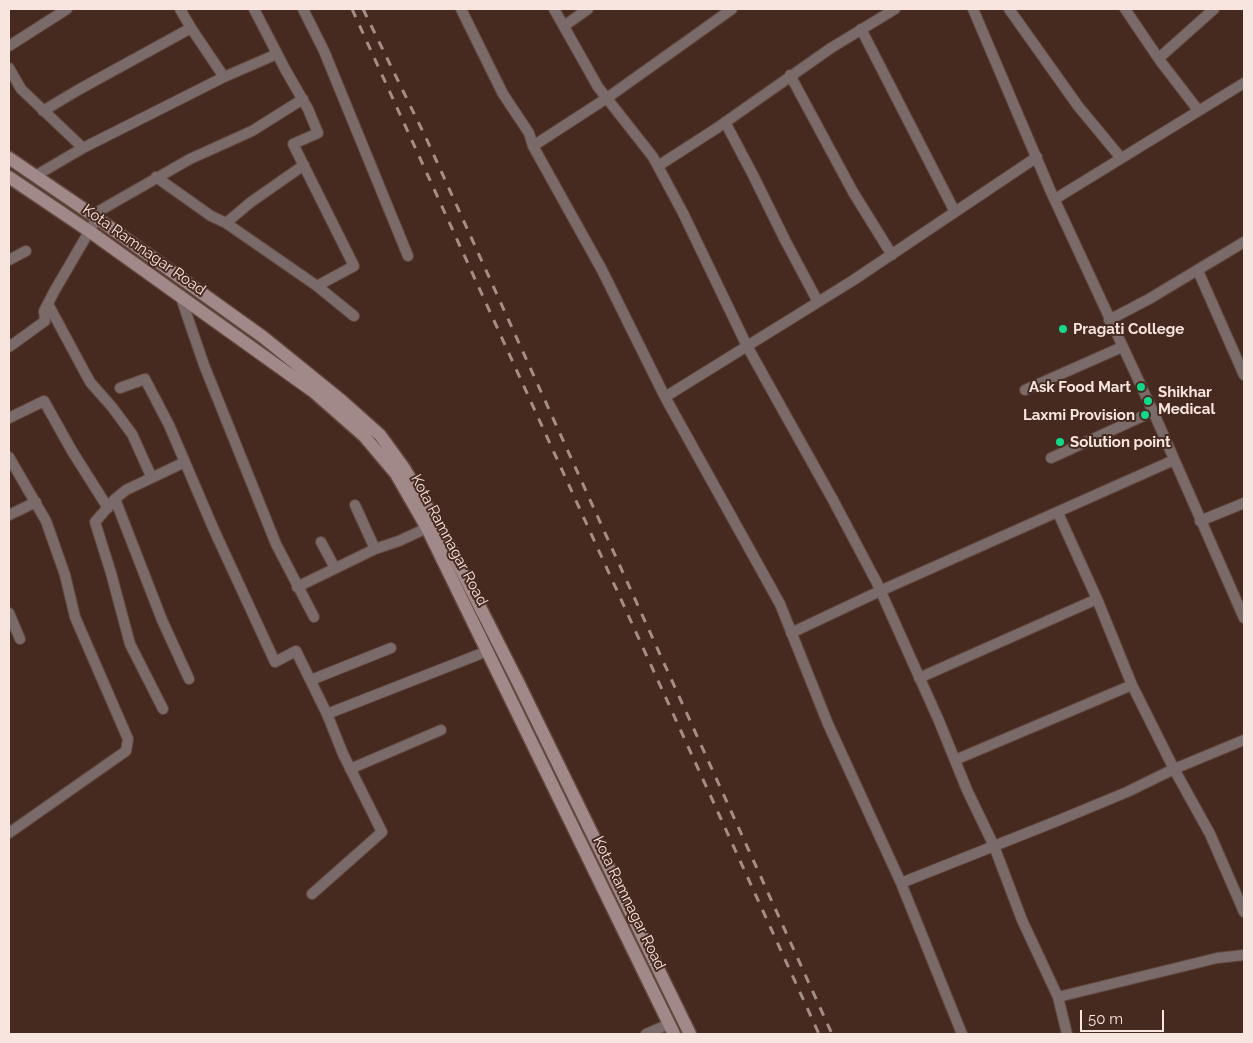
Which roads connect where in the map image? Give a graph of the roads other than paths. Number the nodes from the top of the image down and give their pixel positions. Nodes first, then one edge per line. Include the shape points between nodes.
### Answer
1 (67, 9) edge
2 (180, 9) edge
3 (254, 9) edge
4 (303, 9) edge
5 (461, 9) edge
6 (554, 9) edge
7 (588, 9) edge
8 (732, 9) edge
9 (895, 9) edge
10 (972, 9) edge
11 (1009, 9) edge
12 (1125, 9) edge
13 (1214, 9) edge
14 (564, 26) junction
15 (191, 28) junction
16 (862, 29) junction
17 (9, 46) edge
18 (277, 54) junction
19 (1159, 58) junction
20 (9, 68) edge
21 (790, 75) junction
22 (224, 77) junction
23 (1244, 82) edge
24 (607, 98) junction
25 (302, 99) junction
26 (1198, 110) junction
27 (43, 111) junction
28 (725, 122) junction
29 (533, 146) junction
30 (83, 148) junction
31 (1037, 157) junction
32 (9, 158) edge
33 (1121, 158) junction
34 (304, 165) junction
35 (658, 166) junction
36 (35, 176) junction
37 (9, 177) edge
38 (156, 177) junction
39 (1055, 199) junction
40 (955, 212) junction
41 (94, 217) junction
42 (226, 223) junction
43 (89, 231) junction
44 (1244, 242) edge
45 (26, 251) dead end
46 (892, 255) junction
47 (408, 256) dead end
48 (9, 260) edge
49 (1198, 271) junction
50 (317, 286) junction
51 (180, 295) junction
52 (818, 302) junction
53 (48, 304) junction
54 (354, 316) dead end
55 (1109, 320) junction
56 (747, 346) junction
57 (9, 347) edge
58 (1122, 347) junction
59 (1244, 375) edge
60 (120, 388) dead end
61 (1025, 390) dead end
62 (665, 397) junction
63 (1152, 412) junction
64 (9, 418) edge
65 (9, 457) edge
66 (1051, 458) dead end
67 (1174, 460) junction
68 (185, 462) junction
69 (151, 476) junction
70 (115, 499) junction
71 (36, 502) junction
72 (1244, 503) edge
73 (355, 505) dead end
74 (108, 508) junction
75 (1058, 513) junction
76 (9, 515) edge
77 (1200, 522) junction
78 (427, 528) junction
79 (321, 542) dead end
80 (375, 549) junction
81 (335, 568) junction
82 (297, 587) junction
83 (880, 591) junction
84 (1098, 599) junction
85 (9, 613) edge
86 (314, 617) dead end
87 (1244, 618) edge
88 (792, 633) junction
89 (20, 639) dead end
90 (391, 648) dead end
91 (480, 654) dead end
92 (919, 678) junction
93 (189, 679) dead end
94 (311, 680) junction
95 (1132, 685) junction
96 (163, 708) dead end
97 (327, 714) junction
98 (441, 730) dead end
99 (1244, 740) edge
100 (955, 760) junction
101 (350, 769) junction
102 (1174, 769) junction
103 (9, 833) edge
104 (994, 846) junction
105 (901, 883) junction
106 (312, 894) dead end
107 (1244, 912) edge
108 (1244, 955) edge
109 (1058, 997) junction
110 (672, 1029) edge
111 (646, 1034) edge
112 (690, 1034) edge
113 (962, 1034) edge
114 (1067, 1034) edge

1 - 17 street
2 - 15 street
3 - 18 street
4 - 47 street via 328,60
5 - 29 street via 503,94 529,133
6 - 14 street
7 - 14 street
8 - 24 street
9 - 16 street
10 - 31 street
11 - 33 street via 1078,106
12 - 19 street
13 - 19 street
14 - 24 street
15 - 22 street
15 - 27 street
16 - 21 street
16 - 40 street
18 - 22 street
18 - 25 street
19 - 26 street
20 - 27 street via 21,89
21 - 28 street
21 - 46 street via 853,192
22 - 30 street
23 - 26 street
24 - 29 street
24 - 35 street
25 - 34 street via 318,133 293,144
25 - 38 street via 252,131
26 - 33 street
27 - 30 street
28 - 35 street
28 - 52 street
29 - 62 street via 602,270
30 - 36 street
31 - 39 street
31 - 40 street
32 - 36 street
33 - 39 street
34 - 42 street
34 - 50 street via 354,266
35 - 56 street
36 - 41 street
37 - 43 street, Kota Ramnagar Road
38 - 41 street
38 - 42 street
39 - 55 street
40 - 46 street
41 - 43 street
41 - 112 street via 263,337 380,435 441,530
42 - 50 street
43 - 51 street, Kota Ramnagar Road
43 - 53 street
44 - 49 street
45 - 48 street
46 - 52 street
49 - 55 street
49 - 59 street
50 - 54 street
51 - 78 street, Kota Ramnagar Road via 314,392 364,436 396,474
51 - 82 street via 204,366 276,544
52 - 56 street
53 - 57 street via 44,311 45,321
53 - 69 street via 90,382 132,434
55 - 58 street
56 - 62 street
56 - 83 street
58 - 61 street
58 - 63 street
60 - 68 street via 145,380
62 - 88 street via 780,604
63 - 66 street
63 - 67 street
64 - 74 street via 44,401
65 - 71 street
67 - 75 street
67 - 77 street
68 - 69 street
68 - 94 street via 275,662 296,651
69 - 70 street
70 - 74 street
70 - 93 street via 162,620
71 - 76 street
71 - 103 street via 65,574 75,617 128,739 126,751
72 - 77 street
73 - 80 street
74 - 96 street via 95,522 130,644
75 - 83 street
75 - 84 street
77 - 87 street
78 - 80 street
78 - 110 street, Kota Ramnagar Road
79 - 81 street
80 - 81 street
81 - 82 street
82 - 86 street
83 - 88 street
83 - 92 street
84 - 92 street
84 - 95 street
85 - 89 street
88 - 105 street via 828,724
90 - 94 street
91 - 97 street
92 - 100 street
94 - 97 street
95 - 100 street
95 - 102 street
97 - 101 street
98 - 101 street
99 - 102 street
100 - 104 street
101 - 106 street via 382,832
102 - 104 street via 1127,792
102 - 107 street via 1210,834
104 - 105 street
104 - 109 street via 1022,920
105 - 113 street
108 - 109 street via 1217,958
109 - 114 street
110 - 111 street

